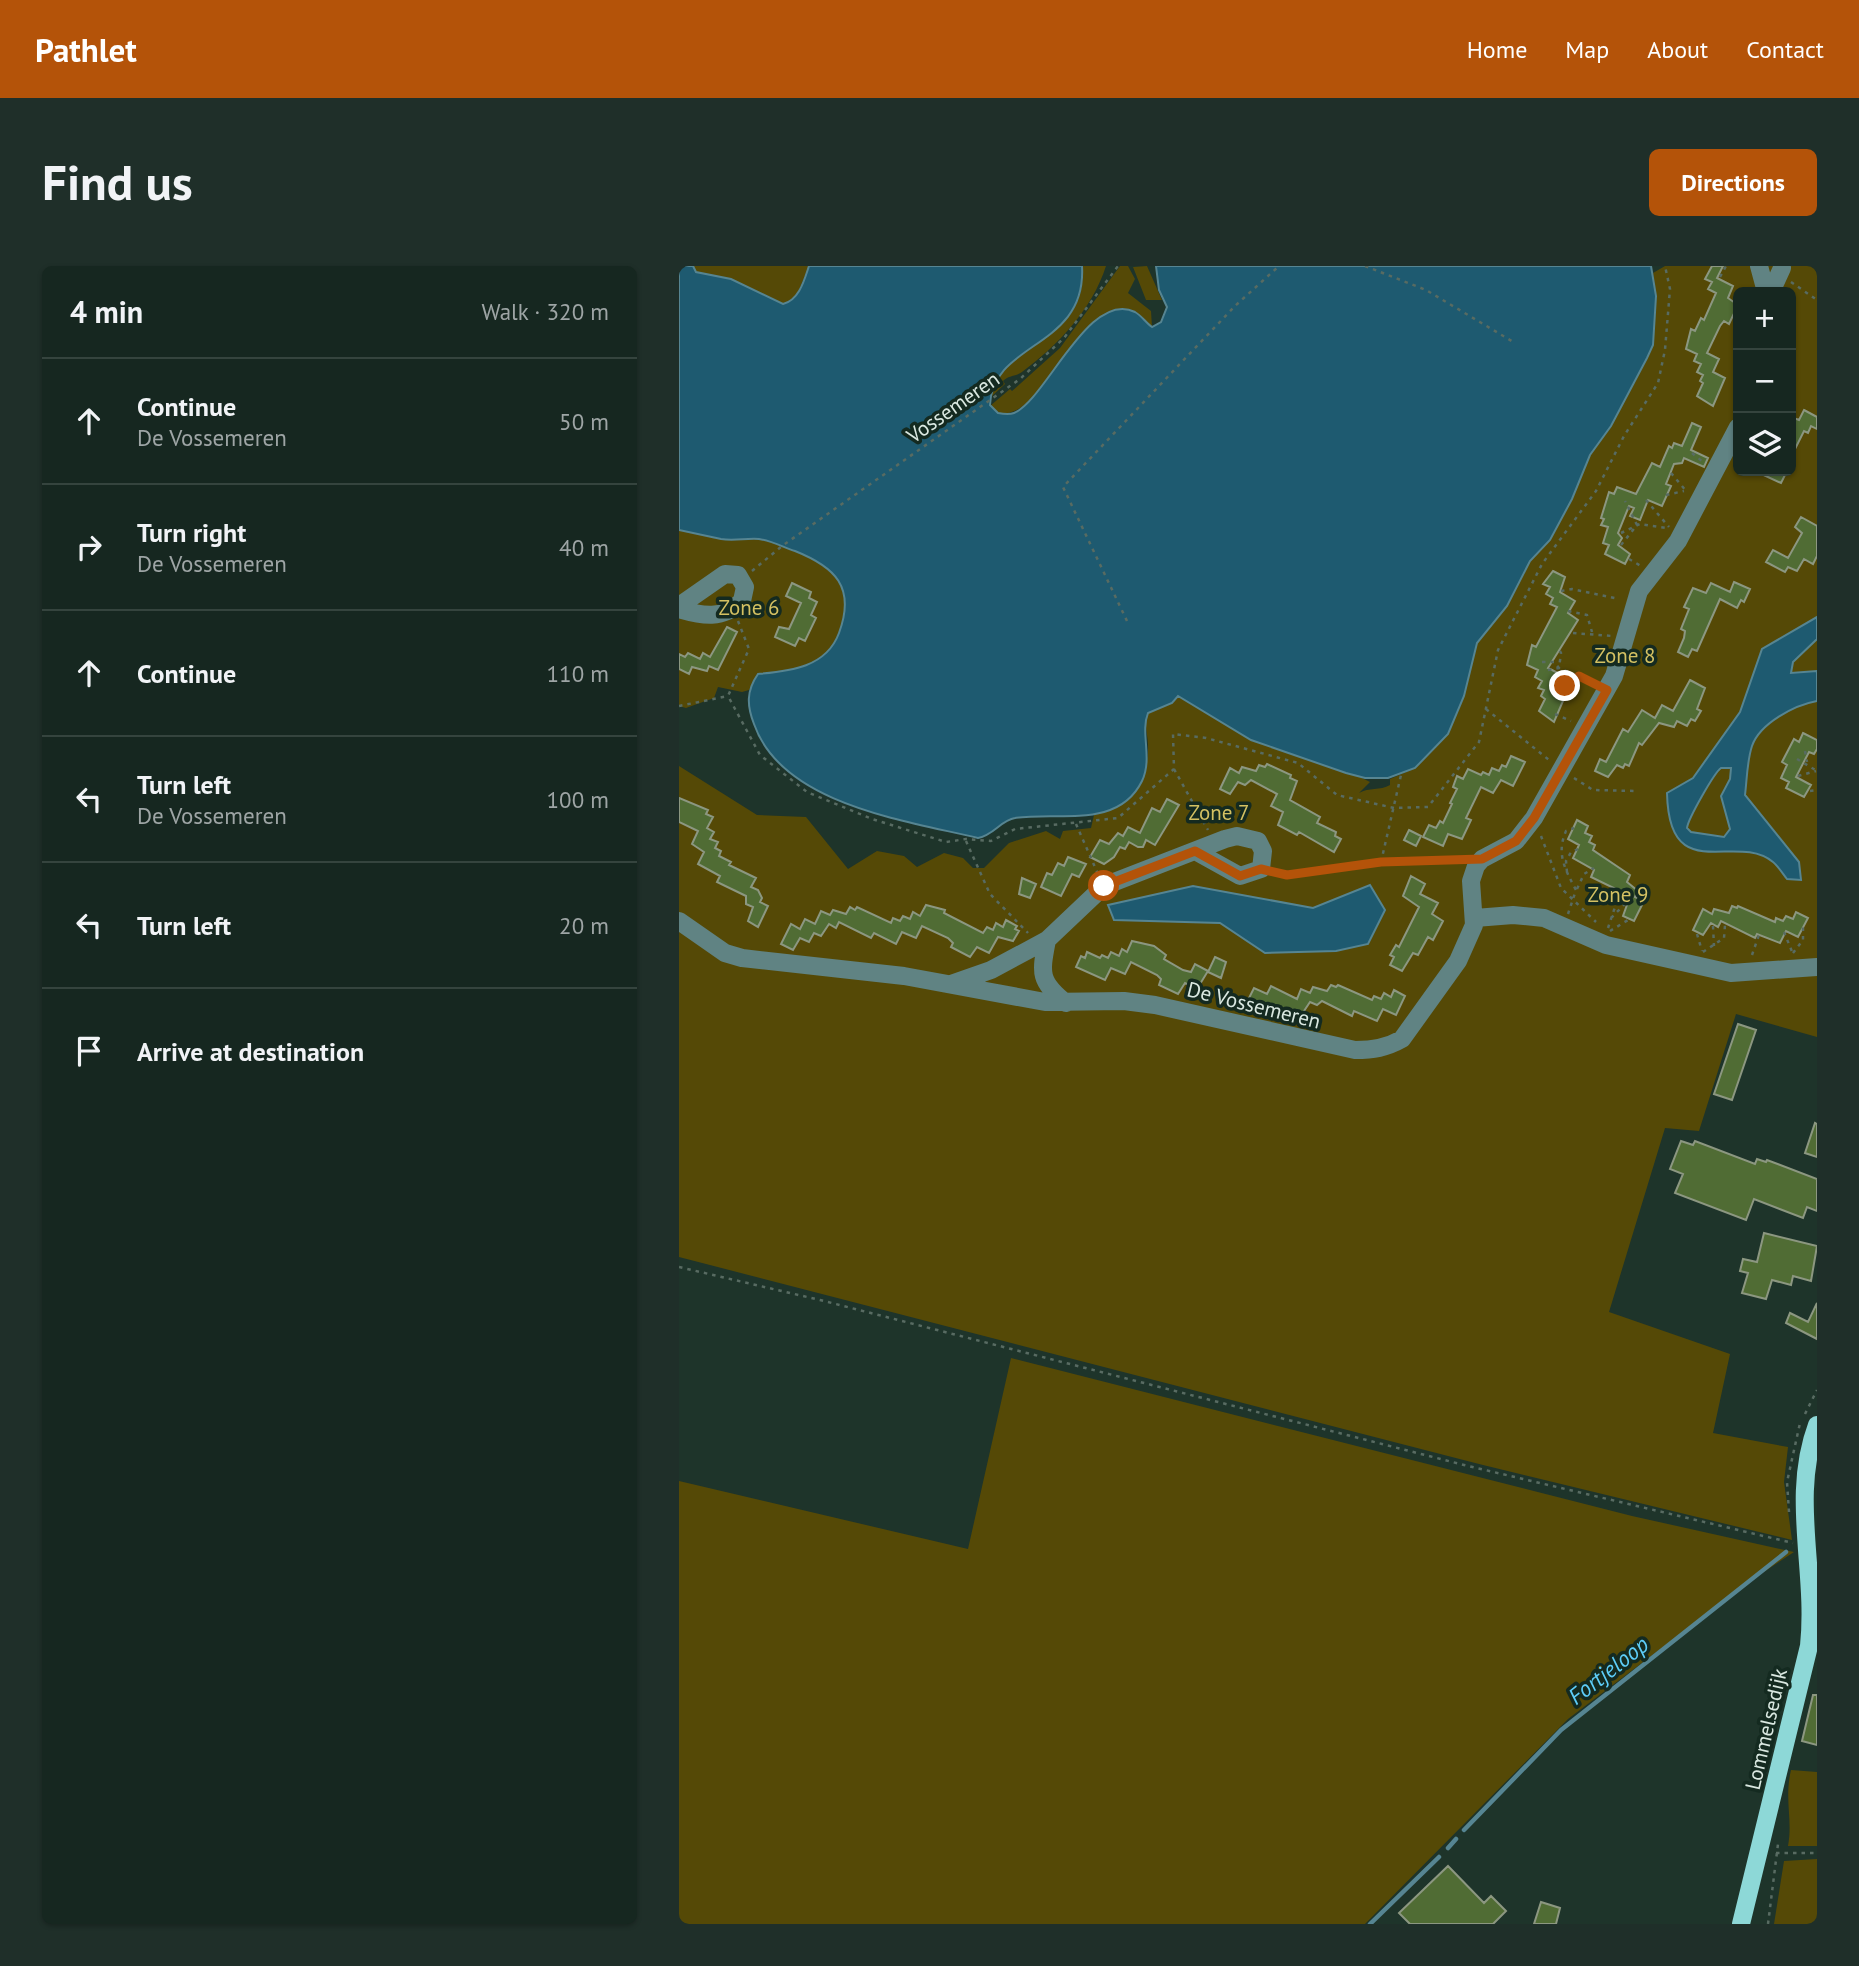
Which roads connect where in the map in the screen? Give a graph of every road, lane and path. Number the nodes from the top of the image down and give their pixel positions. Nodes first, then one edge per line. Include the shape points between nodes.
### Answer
1 (1118, 266) edge
2 (1279, 266) edge
3 (1366, 266) edge
4 (1726, 266) edge
5 (1759, 266) edge
6 (1666, 267) edge
7 (1784, 269) edge
8 (1720, 277) dead end
9 (1766, 287) edge
10 (1771, 287) edge
11 (1817, 300) edge
12 (1515, 344) dead end
13 (1733, 435) edge
14 (1671, 473) dead end
15 (1667, 495) dead end
16 (1693, 495) junction
17 (1646, 500) dead end
18 (1625, 502) dead end
19 (1637, 525) junction
20 (1621, 533) dead end
21 (1621, 545) dead end
22 (742, 580) junction
23 (1561, 591) dead end
24 (1635, 602) junction
25 (679, 607) edge
26 (733, 608) junction
27 (1568, 611) dead end
28 (1127, 621) dead end
29 (1592, 632) junction
30 (1573, 633) dead end
31 (1627, 638) junction
32 (1558, 647) dead end
33 (1542, 662) dead end
34 (1559, 667) junction
35 (1548, 670) dead end
36 (1579, 676) junction
37 (1555, 690) dead end
38 (1607, 690) junction
39 (728, 696) junction
40 (679, 706) edge
41 (1805, 751) dead end
42 (1797, 759) dead end
43 (1807, 762) junction
44 (1174, 769) junction
45 (1817, 771) edge
46 (1401, 775) dead end
47 (1798, 776) dead end
48 (1817, 790) edge
49 (1810, 791) dead end
50 (1394, 808) junction
51 (1534, 818) junction
52 (1076, 824) junction
53 (1574, 828) dead end
54 (966, 839) junction
55 (1215, 843) junction
56 (1581, 848) dead end
57 (1195, 851) junction
58 (1482, 859) junction
59 (1381, 862) junction
60 (1594, 868) dead end
61 (1261, 869) junction
62 (1567, 874) junction
63 (1104, 886) junction
64 (1576, 890) junction
65 (1620, 892) dead end
66 (1573, 899) junction
67 (1626, 903) dead end
68 (1475, 918) junction
69 (1610, 919) junction
70 (1628, 920) dead end
71 (679, 921) edge
72 (1725, 925) dead end
73 (1803, 925) dead end
74 (1713, 926) dead end
75 (1563, 927) junction
76 (1760, 932) dead end
77 (1784, 932) dead end
78 (1697, 934) dead end
79 (1044, 943) junction
80 (1603, 943) junction
81 (1714, 946) junction
82 (1790, 962) junction
83 (1817, 967) edge
84 (1744, 972) junction
85 (951, 984) junction
86 (1066, 1003) junction
87 (679, 1267) edge
88 (1817, 1425) edge
89 (1801, 1542) junction
90 (1817, 1853) edge
91 (1741, 1924) edge
92 (1768, 1924) edge

1 - 22 path, Vossemeren via 1064,338 1020,379 782,546
2 - 28 path via 1225,316 1063,487
3 - 12 path via 1426,290
4 - 8 path
5 - 9 lane
6 - 50 path via 1670,289 1658,383 1623,436 1596,491 1542,564 1498,650 1479,742 1428,807
7 - 10 lane
7 - 11 path
13 - 16 lane
14 - 16 path
15 - 16 path
16 - 24 lane via 1678,541 1647,578
17 - 19 path via 1670,528
18 - 19 path
19 - 20 path
19 - 21 path
22 - 25 lane via 725,574
22 - 26 lane via 745,595
23 - 24 path
24 - 31 lane
25 - 26 lane via 705,616
26 - 39 path via 749,649
27 - 29 path via 1587,615
29 - 30 path
29 - 31 path
31 - 38 lane
32 - 34 path
33 - 34 path
34 - 35 path
34 - 36 path
36 - 37 path
36 - 38 path
38 - 51 lane
39 - 40 path
39 - 54 path via 760,755 807,792 946,842
41 - 43 path
42 - 43 path
43 - 45 path
44 - 50 path via 1173,734 1206,738 1298,763 1337,795
44 - 52 path via 1118,818
44 - 55 path
45 - 47 path
46 - 50 path
48 - 49 path
50 - 59 path
51 - 58 lane via 1516,841
51 - 66 path via 1561,888
52 - 54 path via 1015,829 991,841
52 - 63 path
53 - 62 path via 1566,831 1560,846
54 - 79 path via 989,894
55 - 57 lane, De Vossemeren
55 - 61 lane, De Vossemeren via 1237,836 1258,841 1263,851
56 - 62 path via 1571,852 1566,861
57 - 61 lane via 1240,876
57 - 63 lane, De Vossemeren
58 - 59 path
58 - 68 lane, De Vossemeren via 1471,881
59 - 61 path via 1287,875
60 - 64 path via 1584,874
62 - 64 path
63 - 79 lane, De Vossemeren
64 - 66 path
65 - 69 path
66 - 75 path
66 - 80 path via 1595,920
67 - 69 path
68 - 75 lane via 1529,916
68 - 86 lane, De Vossemeren via 1458,961 1402,1039 1378,1050 1332,1047 1155,1005
69 - 70 path via 1606,933
71 - 85 lane, De Vossemeren via 725,953 742,958
72 - 81 path via 1724,938
73 - 82 path via 1803,940
74 - 81 path
75 - 80 lane
76 - 84 path
77 - 82 path
78 - 81 path via 1703,953
79 - 85 lane, De Vossemeren
79 - 86 lane via 1044,981
80 - 84 lane via 1731,973
82 - 83 lane
82 - 84 lane
85 - 86 lane, De Vossemeren via 1002,996
87 - 89 path via 1787,1544
88 - 89 main road, Lommelsedijk via 1804,1475
89 - 91 main road, Lommelsedijk via 1813,1605 1809,1646
90 - 92 path via 1777,1853

